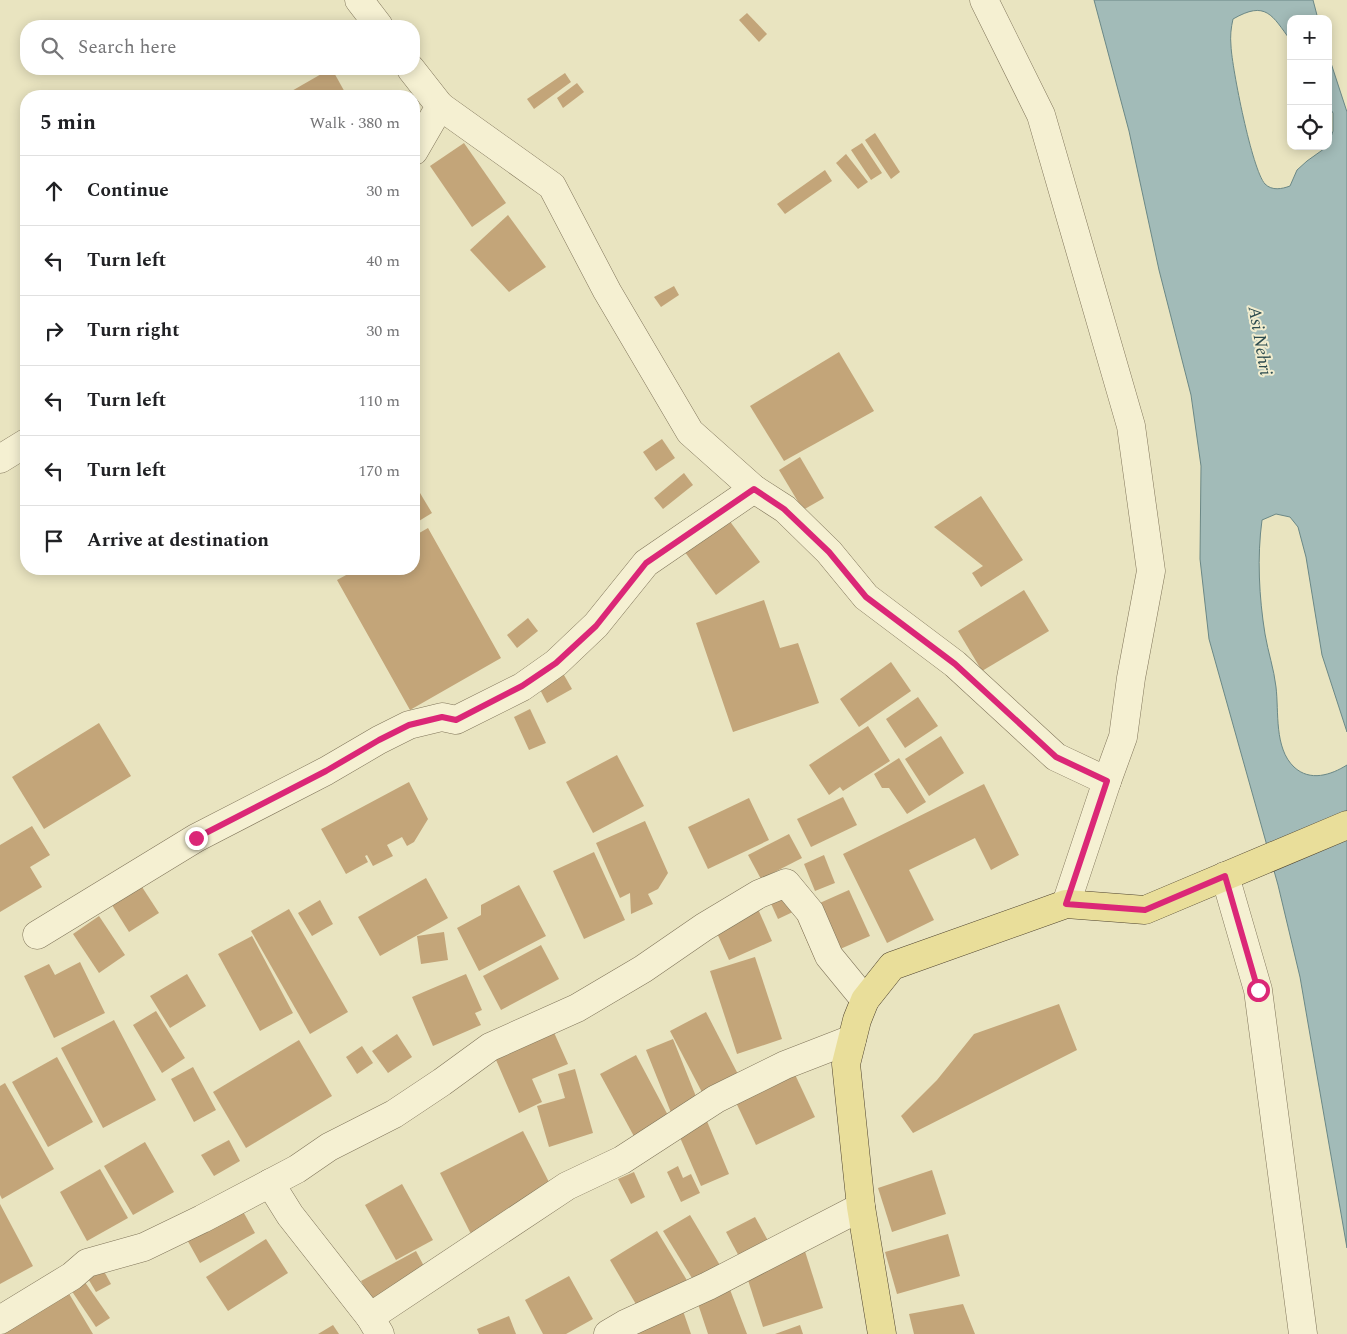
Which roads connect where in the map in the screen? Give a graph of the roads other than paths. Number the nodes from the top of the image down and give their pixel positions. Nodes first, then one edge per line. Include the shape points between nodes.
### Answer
1 (359, 0) edge
2 (984, 0) edge
3 (374, 20) edge
4 (416, 75) edge
5 (440, 106) junction
6 (420, 141) edge
7 (20, 447) edge
8 (0, 459) edge
9 (754, 489) junction
10 (1107, 781) junction
11 (1347, 825) edge
12 (1225, 876) junction
13 (1066, 904) junction
14 (37, 935) dead end
15 (865, 1000) junction
16 (852, 1038) junction
17 (270, 1183) junction
18 (862, 1207) junction
19 (0, 1320) edge
20 (375, 1326) edge
21 (608, 1334) edge
22 (882, 1334) edge
23 (1303, 1334) edge

1 - 3 street
2 - 10 street via 1041,116 1131,426 1151,571 1123,737
4 - 5 street
5 - 6 street
5 - 9 street via 552,186 607,291 690,432
7 - 8 street
9 - 10 street via 784,509 823,546 866,597 955,664 1056,757
9 - 14 street via 646,563 596,626 556,663 522,686 456,720 442,717 409,725 379,740 196,838
10 - 13 street
11 - 12 main road
12 - 13 main road via 1145,910
12 - 23 street via 1258,990
13 - 15 main road via 892,966
15 - 16 main road
15 - 17 street via 829,956 810,912 786,883 760,894 704,927 643,970 577,1008 490,1047 394,1114
16 - 18 main road via 846,1064
16 - 20 street via 785,1065 716,1099 622,1160 567,1186
17 - 19 street via 144,1247 87,1263 72,1276
17 - 20 street via 290,1215
18 - 21 street
18 - 22 main road

